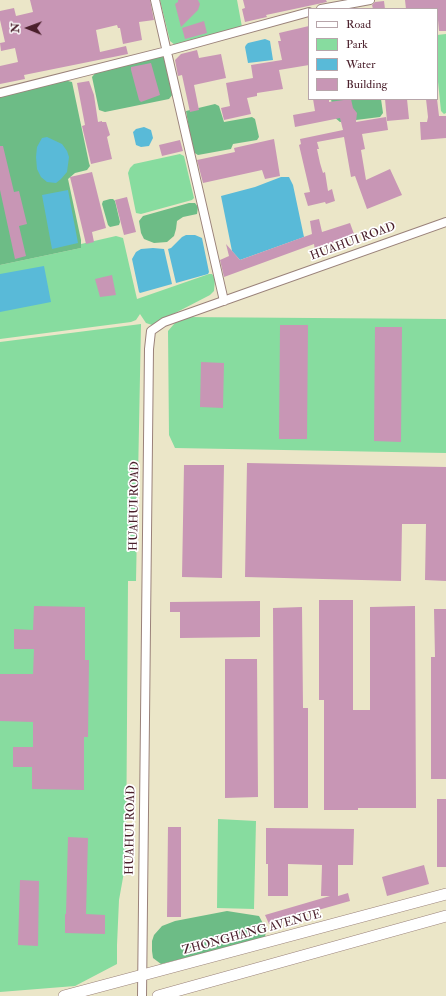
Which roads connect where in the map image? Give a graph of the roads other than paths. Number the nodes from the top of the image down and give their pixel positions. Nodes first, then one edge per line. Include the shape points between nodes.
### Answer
1 (155, 0) edge
2 (370, 0) edge
3 (326, 8) edge
4 (308, 12) edge
5 (166, 51) junction
6 (0, 93) edge
7 (446, 222) edge
8 (224, 301) junction
9 (446, 894) edge
10 (446, 916) edge
11 (142, 976) junction
12 (64, 996) edge
13 (142, 996) edge
14 (158, 996) edge

1 - 5 street
2 - 3 street
4 - 5 street
5 - 6 street
5 - 8 street
7 - 8 street, HUAHUI ROAD
8 - 11 street, HUAHUI ROAD via 164,322 151,331
9 - 11 main road, ZHONGHANG AVENUE
10 - 14 main road
11 - 12 main road, ZHONGHANG AVENUE
11 - 13 street, HUAHUI ROAD

